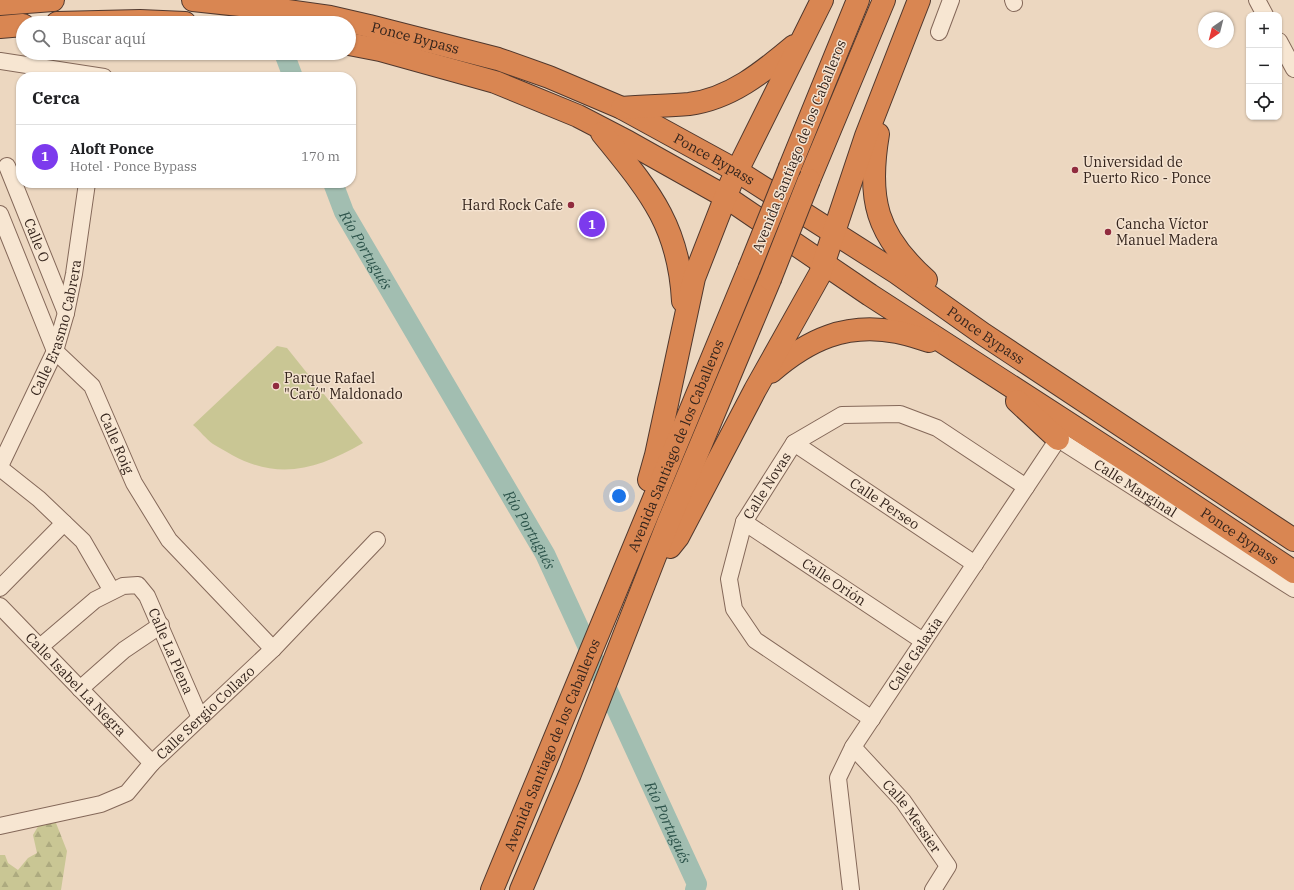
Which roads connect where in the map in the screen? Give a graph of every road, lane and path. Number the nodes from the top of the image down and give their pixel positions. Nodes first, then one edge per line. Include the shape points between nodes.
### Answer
1 (53, 0) edge
2 (193, 0) edge
3 (822, 0) edge
4 (858, 0) edge
5 (884, 0) edge
6 (919, 0) edge
7 (951, 0) edge
8 (1257, 0) edge
9 (0, 4) edge
10 (1263, 12) edge
11 (323, 16) edge
12 (356, 23) edge
13 (16, 26) edge
14 (0, 27) edge
15 (939, 32) dead end
16 (800, 42) junction
17 (356, 45) edge
18 (1282, 47) edge
19 (0, 61) edge
20 (1294, 69) edge
21 (72, 72) edge
22 (890, 74) junction
23 (622, 108) junction
24 (597, 127) junction
25 (7, 166) dead end
26 (737, 171) junction
27 (86, 188) edge
28 (726, 197) junction
29 (0, 214) edge
30 (834, 233) junction
31 (824, 264) junction
32 (66, 313) junction
33 (972, 326) junction
34 (682, 335) junction
35 (953, 348) junction
36 (55, 351) junction
37 (996, 376) junction
38 (762, 380) junction
39 (1058, 439) junction
40 (794, 443) junction
41 (0, 467) edge
42 (1026, 487) junction
43 (649, 496) junction
44 (744, 522) junction
45 (64, 523) junction
46 (673, 530) junction
47 (377, 540) dead end
48 (1294, 540) edge
49 (975, 564) junction
50 (1294, 572) edge
51 (0, 588) edge
52 (1294, 590) edge
53 (112, 591) junction
54 (0, 606) edge
55 (161, 625) junction
56 (923, 642) junction
57 (40, 647) junction
58 (273, 649) junction
59 (80, 689) junction
60 (200, 718) junction
61 (872, 719) junction
62 (853, 747) junction
63 (152, 763) junction
64 (0, 826) edge
65 (492, 890) edge
66 (521, 890) edge
67 (851, 890) edge
68 (934, 890) edge

1 - 9 highway
2 - 11 highway, Ponce Bypass
3 - 16 highway
4 - 43 highway, Avenida Santiago de los Caballeros, bridge via 749,269
5 - 46 highway, Avenida Santiago de los Caballeros, bridge via 809,180
6 - 22 highway
7 - 15 street
8 - 10 street
12 - 23 highway, Ponce Bypass via 498,59 549,77
13 - 14 highway
16 - 23 highway via 745,84 710,100 689,104
16 - 26 highway
17 - 24 highway, Ponce Bypass via 495,82 578,116
18 - 20 street
19 - 21 street
22 - 30 highway via 866,136
22 - 33 highway via 872,180 878,215 900,254
23 - 26 highway, Ponce Bypass
24 - 28 highway, Ponce Bypass
24 - 34 highway via 640,180 658,207 669,231 681,278
25 - 32 street, Calle O
26 - 28 highway
26 - 30 highway, Ponce Bypass
27 - 32 street, Calle Erasmo Cabrera
28 - 31 highway, Ponce Bypass
28 - 34 highway via 700,259
29 - 36 street, Calle Roig
30 - 31 highway
30 - 33 highway, Ponce Bypass via 897,273
31 - 35 highway, Ponce Bypass
31 - 38 highway
32 - 36 street, Calle Erasmo Cabrera
33 - 48 highway, Ponce Bypass
34 - 43 highway
35 - 37 highway, Ponce Bypass
35 - 38 highway via 897,332 850,330 812,342
36 - 41 street, Calle Erasmo Cabrera
36 - 58 street, Calle Roig via 92,386 134,483 169,540
37 - 39 highway via 1021,407
37 - 50 highway, Ponce Bypass
38 - 46 highway
39 - 42 street, Calle Galaxia
39 - 52 street, Calle Marginal
40 - 42 street, Calle Novas via 842,415 900,414 938,428
40 - 44 street, Calle Novas
40 - 49 street, Calle Perseo
41 - 45 street via 40,499
42 - 49 street, Calle Galaxia
43 - 65 highway, Avenida Santiago de los Caballeros via 641,529
44 - 56 street, Calle Orión
44 - 61 street, Calle Novas via 729,579 734,609 755,640
45 - 51 street
45 - 53 street via 83,541
46 - 66 highway, Avenida Santiago de los Caballeros via 648,574 570,774
47 - 58 street, Calle Sergio Collazo
49 - 56 street, Calle Galaxia
53 - 55 street, Calle La Plena via 123,586 138,585 147,596
53 - 57 street via 95,600
54 - 57 street, Calle Isabel La Negra
55 - 59 street via 124,650
55 - 60 street, Calle La Plena
56 - 61 street, Calle Galaxia
57 - 59 street, Calle Isabel La Negra
58 - 60 street, Calle Sergio Collazo
59 - 63 street, Calle Isabel La Negra
60 - 63 street, Calle Sergio Collazo
61 - 62 street, Calle Galaxia
62 - 67 street, Calle Galaxia via 838,778
62 - 68 street, Calle Messier via 903,801 948,866
63 - 64 street, Calle Sergio Collazo via 126,793 101,804

